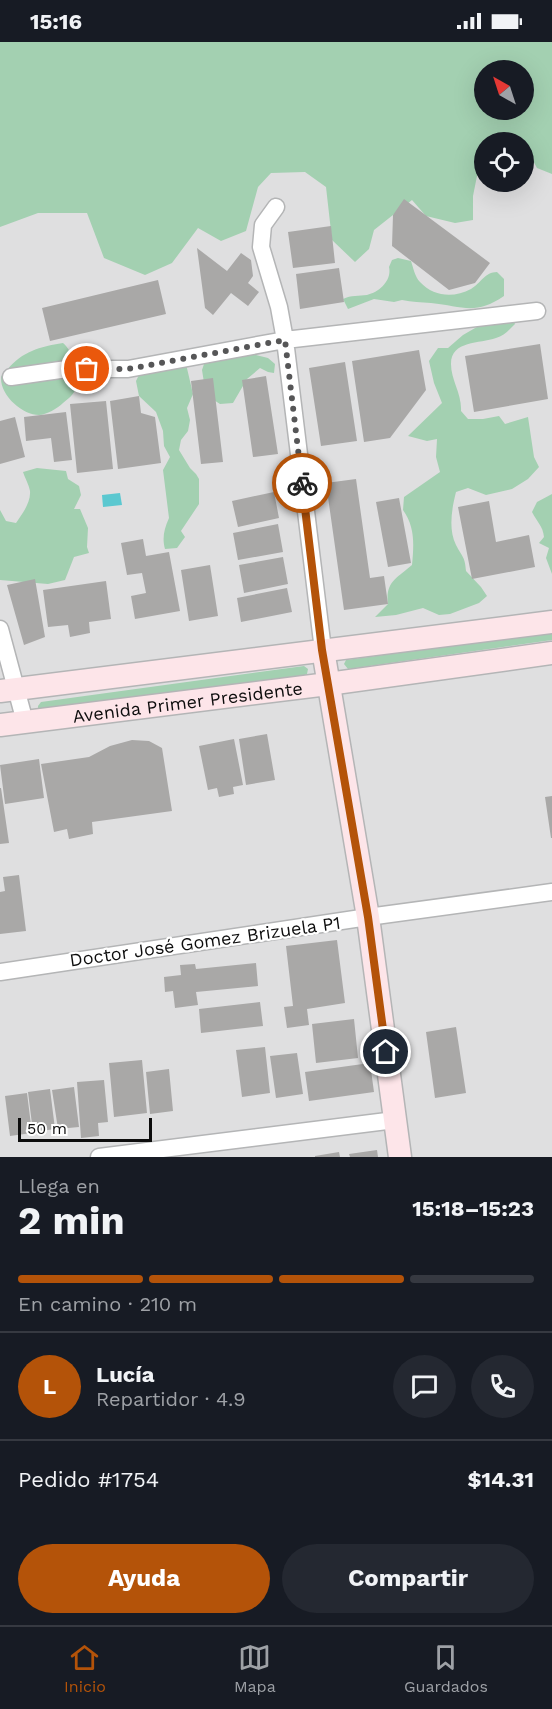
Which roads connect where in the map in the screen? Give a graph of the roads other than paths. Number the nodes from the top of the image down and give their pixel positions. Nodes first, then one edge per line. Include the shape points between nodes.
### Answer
1 (276, 207) dead end
2 (537, 311) dead end
3 (285, 340) junction
4 (11, 377) dead end
5 (552, 622) edge
6 (0, 629) edge
7 (552, 653) edge
8 (326, 668) junction
9 (8, 690) edge
10 (25, 722) junction
11 (0, 725) edge
12 (552, 892) edge
13 (368, 917) junction
14 (0, 972) edge
15 (394, 1120) junction
16 (99, 1157) edge
17 (400, 1157) edge

1 - 3 street via 263,225 261,248
2 - 3 street
3 - 4 street via 128,369 67,369
3 - 8 street
5 - 8 main road, Avenida Primer Presidente
6 - 9 street
7 - 8 main road, Avenida Primer Presidente
8 - 9 main road, Avenida Primer Presidente
8 - 10 main road, Avenida Primer Presidente
8 - 13 main road
9 - 10 street
10 - 11 main road, Avenida Primer Presidente
12 - 13 street, Doctor José Gomez Brizuela P1
13 - 14 street, Doctor José Gomez Brizuela P1
13 - 15 main road
15 - 16 street
15 - 17 main road

